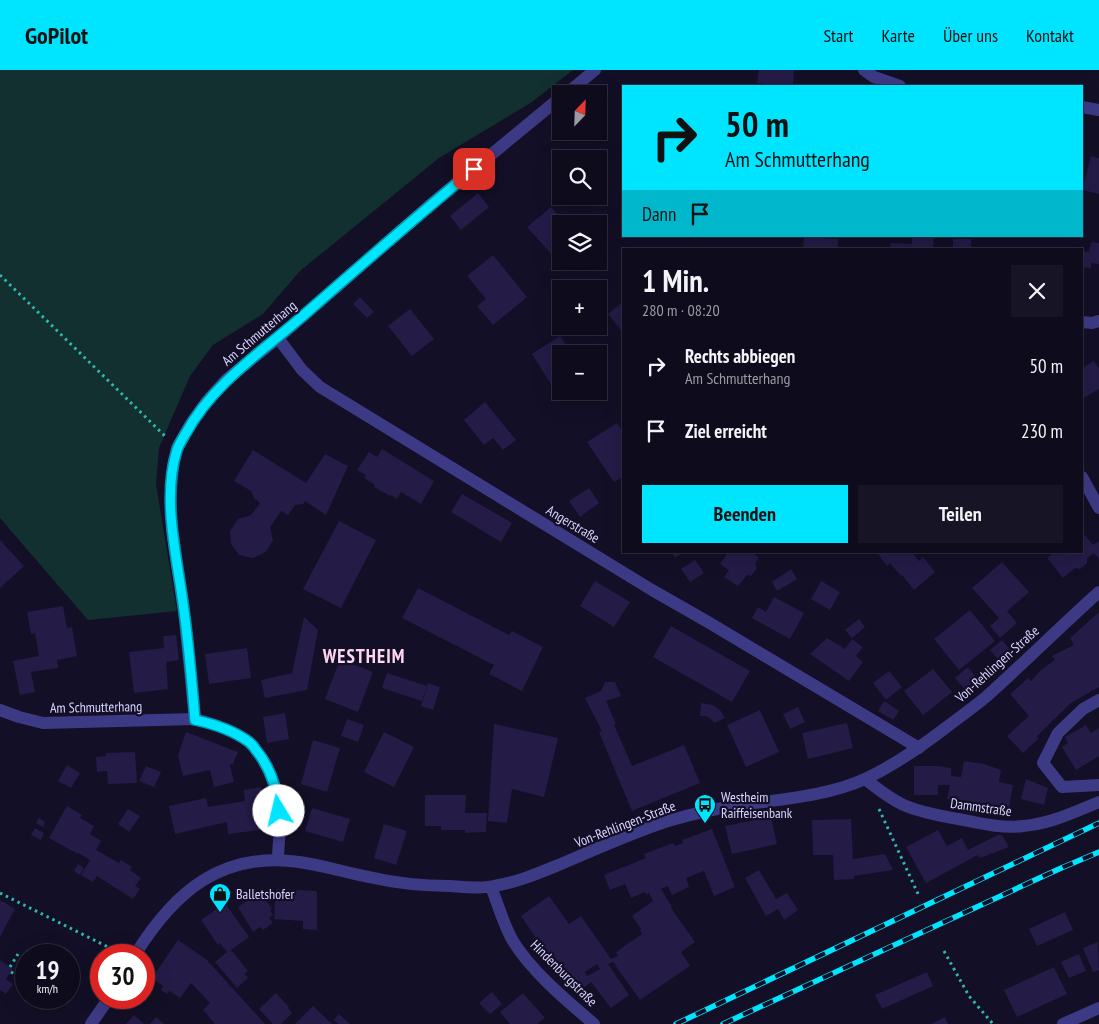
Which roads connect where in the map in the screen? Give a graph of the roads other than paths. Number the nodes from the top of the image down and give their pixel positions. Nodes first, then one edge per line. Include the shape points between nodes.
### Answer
1 (595, 70) edge
2 (864, 70) edge
3 (577, 85) edge
4 (897, 85) edge
5 (552, 104) edge
6 (1083, 107) edge
7 (1099, 110) edge
8 (1099, 320) edge
9 (1083, 322) edge
10 (278, 338) junction
11 (1083, 480) edge
12 (1099, 508) edge
13 (1099, 592) edge
14 (1099, 700) edge
15 (0, 710) edge
16 (195, 720) junction
17 (919, 748) junction
18 (865, 779) junction
19 (1099, 785) edge
20 (1099, 802) edge
21 (278, 860) junction
22 (491, 887) junction
23 (142, 944) edge
24 (1099, 1008) edge
25 (101, 1009) edge
26 (91, 1024) edge
27 (594, 1024) edge
28 (1062, 1024) edge

1 - 3 street
2 - 4 street
5 - 10 street, Am Schmutterhang
6 - 7 street
8 - 9 street
10 - 16 street, Am Schmutterhang via 226,380 207,400 177,448 173,466 170,490 172,530
10 - 17 street, Angerstraße via 302,370 320,387
11 - 12 street
13 - 17 street, Von-Rehlingen-Straße via 986,697
14 - 19 street via 1083,709 1058,732 1043,763 1062,787
15 - 16 street, Am Schmutterhang via 42,723
16 - 21 street, Am Schmutterhang via 214,724 250,742 264,759 278,800
17 - 18 street, Von-Rehlingen-Straße
18 - 20 street, Dammstraße via 881,792 920,811 1012,827 1045,822
18 - 22 street, Von-Rehlingen-Straße via 812,794 718,809 668,821 528,878
21 - 22 street, Von-Rehlingen-Straße via 431,886
21 - 23 street, Von-Rehlingen-Straße via 231,866 202,881 164,914
22 - 27 street, Hindenburgstraße via 519,950
24 - 28 street
25 - 26 street

